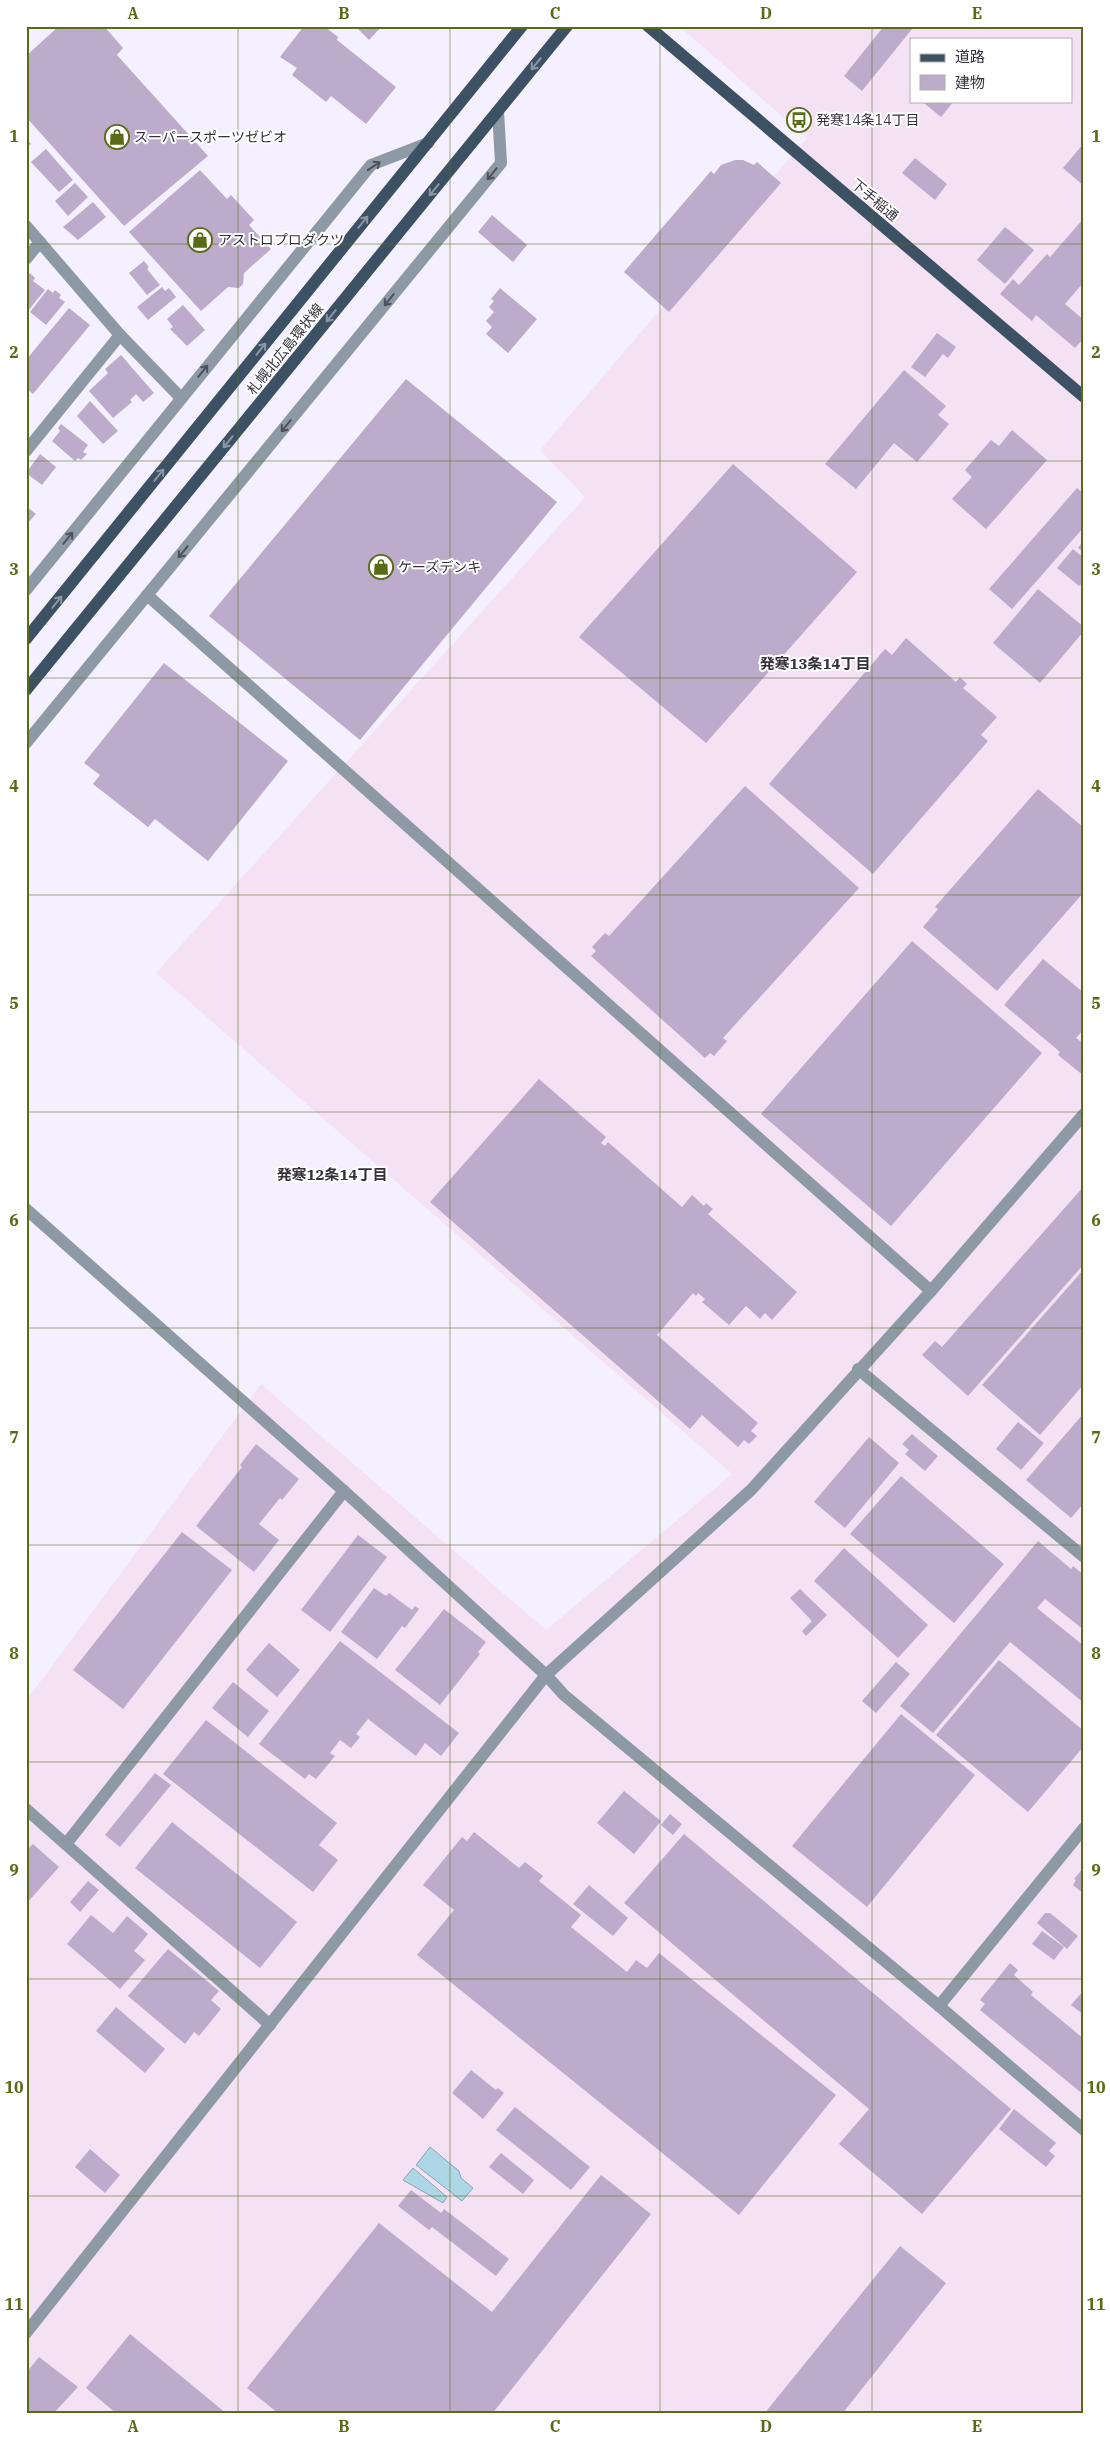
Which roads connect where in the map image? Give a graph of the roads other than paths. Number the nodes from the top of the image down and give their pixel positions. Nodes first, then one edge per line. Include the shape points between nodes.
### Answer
1 (522, 26) edge
2 (567, 26) edge
3 (648, 26) edge
4 (498, 111) junction
5 (428, 143) junction
6 (26, 226) edge
7 (40, 242) junction
8 (26, 259) edge
9 (120, 335) junction
10 (1084, 397) edge
11 (181, 398) junction
12 (26, 451) edge
13 (26, 590) edge
14 (147, 595) junction
15 (26, 639) edge
16 (26, 690) edge
17 (26, 743) edge
18 (1084, 1114) edge
19 (26, 1209) edge
20 (931, 1291) junction
21 (858, 1369) junction
22 (344, 1490) junction
23 (1084, 1557) edge
24 (546, 1675) junction
25 (26, 1809) edge
26 (1084, 1828) edge
27 (66, 1844) junction
28 (939, 2006) junction
29 (270, 2025) junction
30 (1084, 2130) edge
31 (26, 2334) edge

1 - 5 main road, 札幌北広島環状線
2 -> 4 main road, 札幌北広島環状線
3 - 10 main road, 下手稲通
4 -> 14 street via 500,163
4 -> 16 main road, 札幌北広島環状線
11 -> 5 street via 371,165
15 -> 5 main road, 札幌北広島環状線
6 - 7 street
7 - 8 street
7 - 9 street
9 - 11 street
9 - 12 street
13 -> 11 street
14 - 17 street
14 - 20 street
18 - 20 street
19 - 22 street
20 - 21 street
21 - 23 street
21 - 24 street via 751,1490
22 - 24 street
22 - 27 street
24 - 28 street via 564,1695
24 - 29 street
25 - 27 street
26 - 28 street
27 - 29 street
28 - 30 street
29 - 31 street

